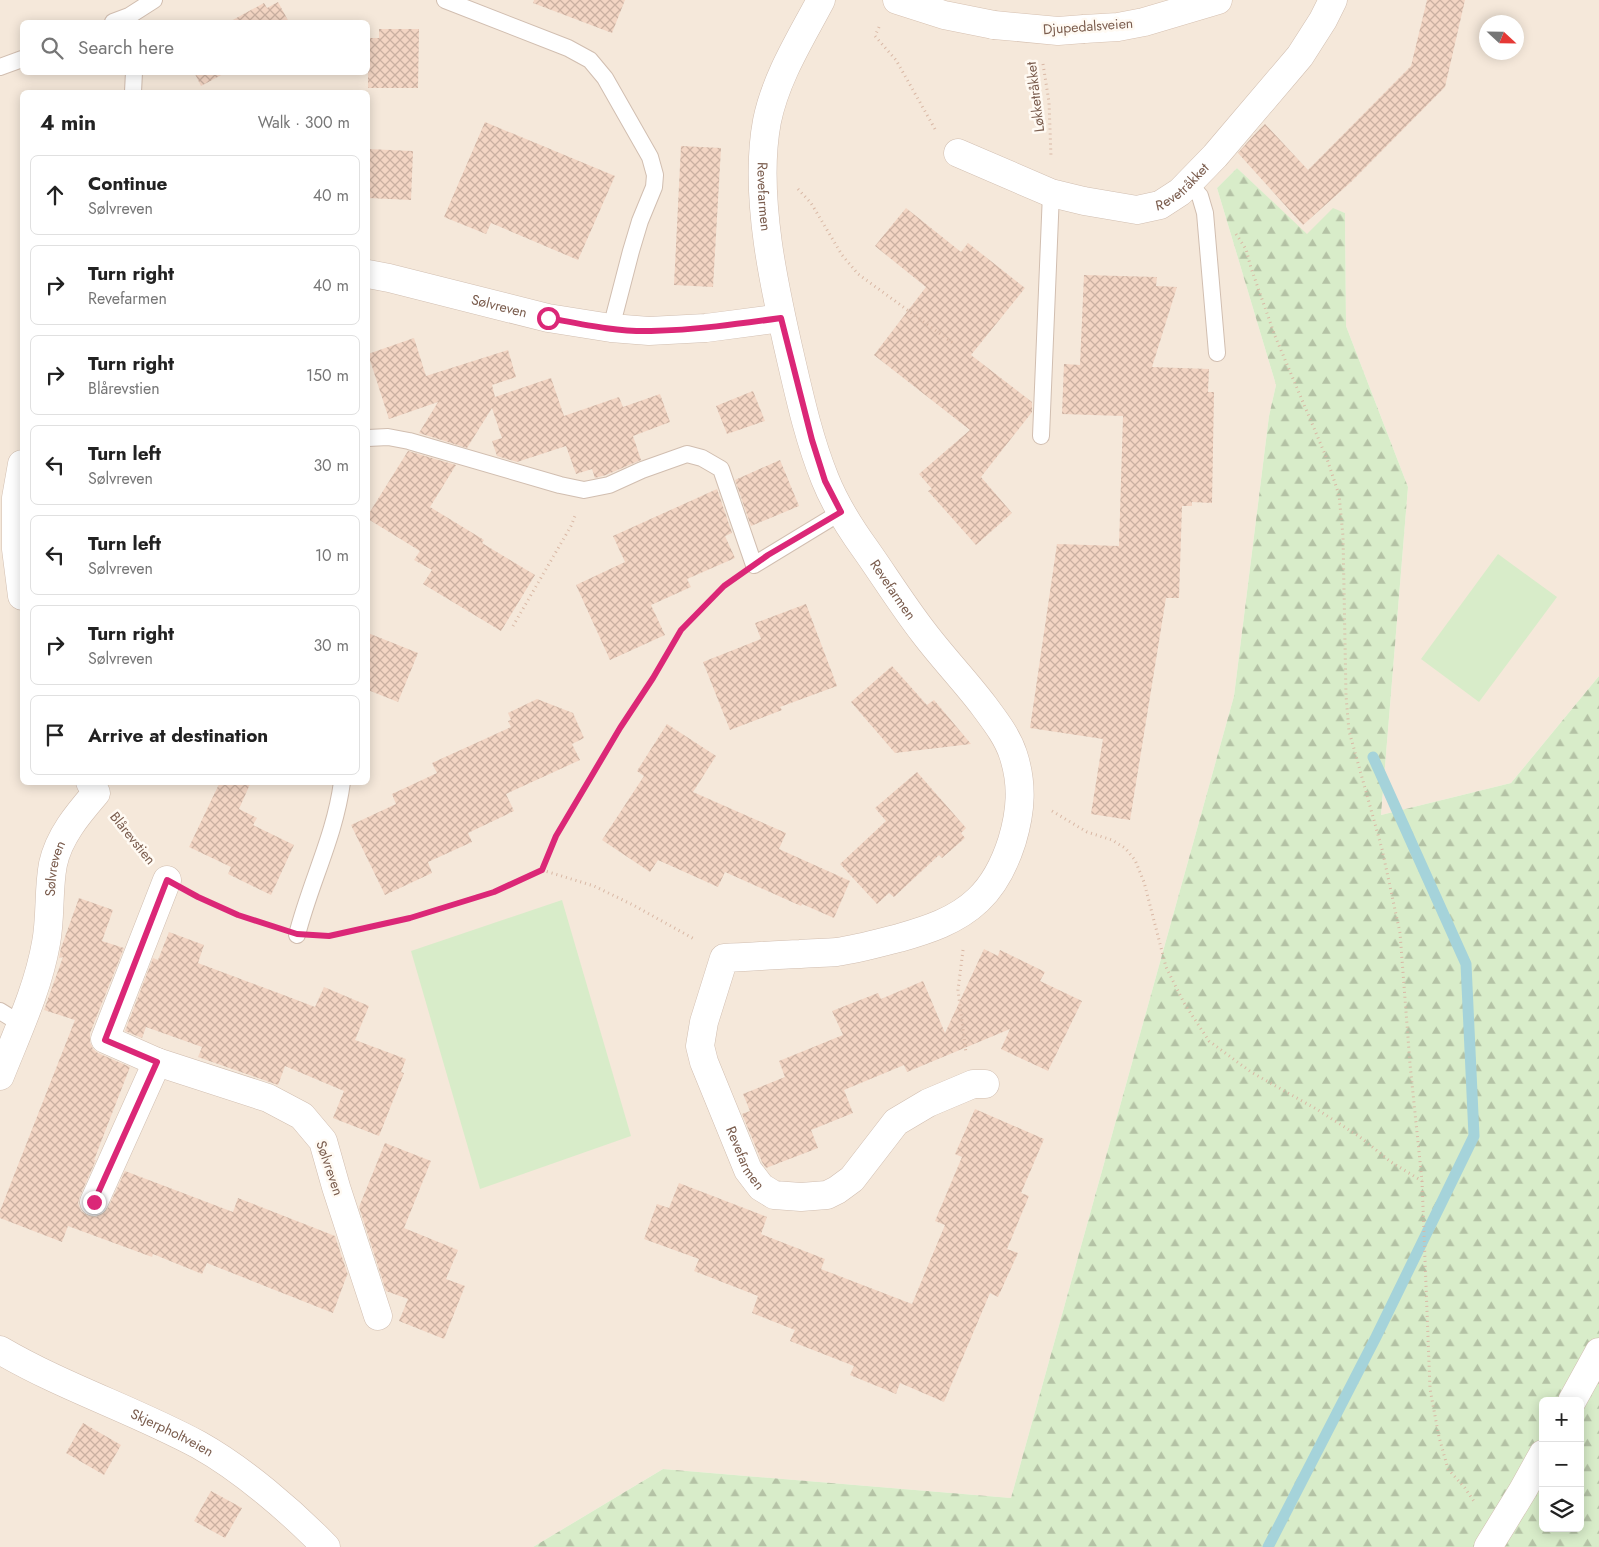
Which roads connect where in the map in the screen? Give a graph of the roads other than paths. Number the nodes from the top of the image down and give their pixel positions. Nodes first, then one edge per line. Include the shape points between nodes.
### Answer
1 (154, 0) edge
2 (444, 0) edge
3 (821, 0) edge
4 (897, 0) edge
5 (1218, 0) edge
6 (1333, 0) edge
7 (130, 19) edge
8 (20, 60) edge
9 (0, 67) edge
10 (134, 75) edge
11 (133, 90) edge
12 (958, 153) road end
13 (1189, 183) junction
14 (1051, 193) junction
15 (370, 274) edge
16 (781, 318) junction
17 (611, 328) junction
18 (1217, 353) dead end
19 (1041, 436) dead end
20 (370, 438) edge
21 (20, 469) edge
22 (8, 498) edge
23 (841, 512) junction
24 (20, 581) edge
25 (342, 785) edge
26 (93, 788) edge
27 (167, 880) road end
28 (297, 934) road end
29 (11, 1018) edge
30 (157, 1062) junction
31 (0, 1076) edge
32 (985, 1084) dead end
33 (94, 1202) dead end
34 (378, 1316) dead end
35 (0, 1350) edge
36 (1599, 1352) edge
37 (1574, 1397) edge
38 (1539, 1461) edge
39 (1489, 1545) edge
40 (326, 1547) edge

1 - 7 lane
2 - 17 lane via 568,48 590,60 605,78 650,157 655,175 654,187 640,221
3 - 16 street, Revefarmen via 786,65 768,120 764,154 766,222
4 - 5 street, Djupedalsveien, bridge via 994,25 1058,31 1144,22
6 - 13 street, Revetråkket via 1300,56
8 - 9 lane
10 - 11 lane
12 - 14 street, Revetråkket
13 - 14 street, Revetråkket via 1160,205 1137,210
13 - 18 lane via 1200,196 1205,213
14 - 19 lane
15 - 17 street, Sølvreven via 548,318
16 - 17 street, Sølvreven via 649,331
16 - 23 street, Revefarmen via 812,440 825,481
20 - 23 lane via 409,441 584,490 609,485 687,454 702,458 721,469 754,565
21 - 22 street
22 - 24 street
23 - 32 street, Revefarmen via 923,631 999,725 1013,752 1020,782 1020,807 1014,835 1006,860 977,901 932,928 837,952 724,958 704,1022 700,1046 704,1062 748,1170 761,1187 774,1194 801,1197 827,1195 852,1179 896,1122 928,1103 973,1084
25 - 28 lane via 331,834
26 - 29 street, Sølvreven via 60,843 53,863 46,942 38,977
27 - 30 street, Sølvreven via 105,1040
29 - 31 street, Sølvreven
30 - 33 street
30 - 34 street, Sølvreven via 268,1098 302,1116 323,1141
35 - 40 street, Skjerpholtveien via 200,1446 281,1505
36 - 37 street
38 - 39 street

